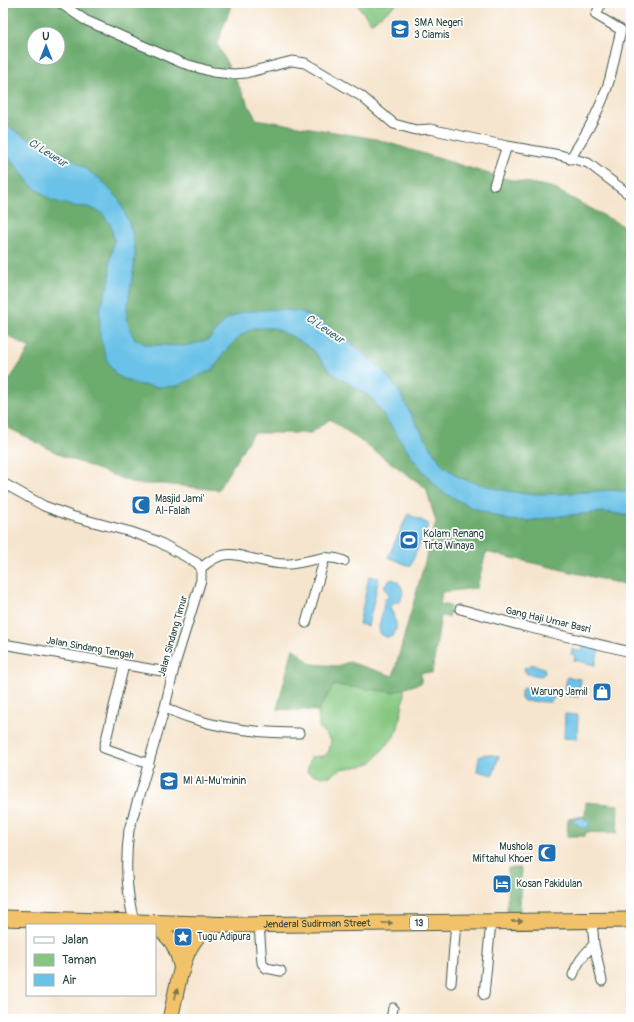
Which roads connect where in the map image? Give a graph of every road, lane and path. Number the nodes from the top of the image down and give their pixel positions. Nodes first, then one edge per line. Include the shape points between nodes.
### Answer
1 (60, 3) edge
2 (601, 3) edge
3 (507, 146) junction
4 (570, 159) junction
5 (494, 185) dead end
6 (631, 196) edge
7 (3, 483) edge
8 (325, 557) junction
9 (344, 561) dead end
10 (201, 568) junction
11 (460, 609) dead end
12 (306, 623) dead end
13 (3, 644) edge
14 (631, 652) edge
15 (124, 665) junction
16 (173, 673) junction
17 (165, 707) junction
18 (299, 733) dead end
19 (149, 764) junction
20 (3, 918) edge
21 (592, 920) junction
22 (631, 920) edge
23 (134, 922) junction
24 (456, 922) junction
25 (491, 922) junction
26 (153, 923) joint
27 (208, 924) junction
28 (259, 925) junction
29 (156, 926) edge
30 (594, 944) junction
31 (182, 970) junction
32 (281, 971) dead end
33 (573, 975) dead end
34 (602, 982) dead end
35 (451, 983) dead end
36 (484, 995) dead end
37 (393, 1008) dead end
38 (170, 1019) edge
39 (391, 1019) edge

1 - 3 street via 85,20 192,66 213,72 240,74 298,61 312,66 361,96 394,124
2 - 4 street via 596,15 620,30 610,79 585,135
3 - 4 street
3 - 5 street
4 - 6 street via 588,163
7 - 10 street via 51,509 157,541 197,563
8 - 9 street
8 - 10 street via 286,564 232,554 214,558
8 - 12 street
10 - 16 street, Jalan Sindang Timur via 201,580
11 - 14 street, Gang Haji Umar Basri
13 - 15 street, Jalan Sindang Tengah
15 - 16 street, Jalan Sindang Tengah
15 - 19 street via 104,748
16 - 17 street, Jalan Sindang Timur
17 - 18 street via 212,724 267,733
17 - 19 street, Jalan Sindang Timur
19 - 23 street, Jalan Sindang Timur via 130,824 126,849 127,885
20 - 23 highway, Jenderal Sudirman Street / 13
21 - 22 highway, Jenderal Sudirman Street / 13
25 -> 21 highway, Jenderal Sudirman Street / 13
21 - 30 street
23 - 26 highway, Jenderal Sudirman Street / 13
24 - 25 highway, Jenderal Sudirman Street / 13
28 -> 24 highway, Jenderal Sudirman Street / 13
24 - 35 street
25 - 36 street
26 - 27 highway, Jenderal Sudirman Street / 13
27 - 28 highway, Jenderal Sudirman Street / 13
27 - 31 highway via 193,941
28 - 32 street via 262,963 266,968
29 - 31 highway via 174,944
30 - 33 street via 580,959
30 - 34 street
38 -> 31 highway
37 - 39 street

